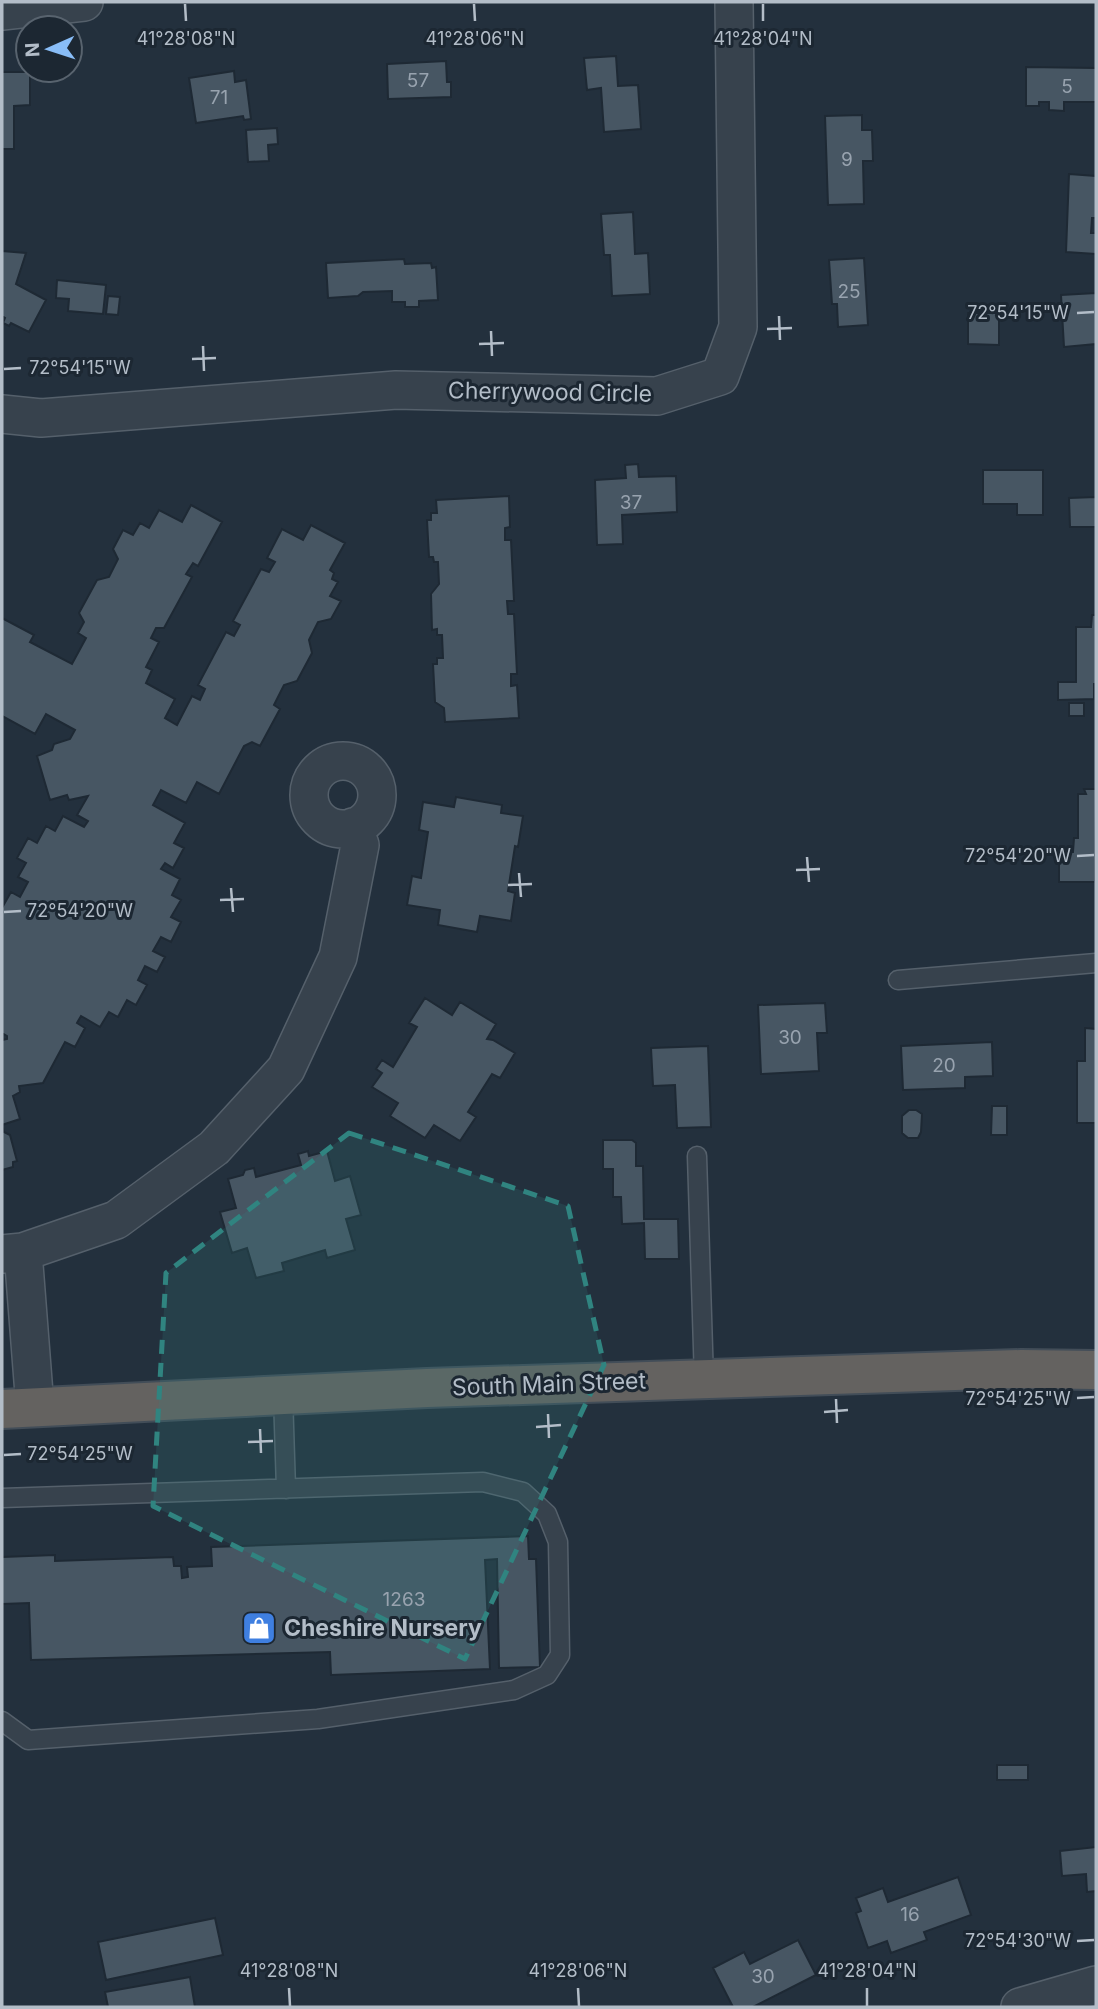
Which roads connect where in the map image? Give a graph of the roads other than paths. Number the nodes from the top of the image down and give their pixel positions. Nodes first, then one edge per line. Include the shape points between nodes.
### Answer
1 (84, 2) edge
2 (734, 2) edge
3 (2, 11) edge
4 (2, 414) edge
5 (354, 827) dead end
6 (1096, 963) edge
7 (898, 980) dead end
8 (696, 1156) dead end
9 (13, 1253) edge
10 (1096, 1370) edge
11 (704, 1380) junction
12 (283, 1395) junction
13 (18, 1408) edge
14 (286, 1489) junction
15 (2, 1499) edge
16 (2, 1721) edge
17 (1096, 1985) edge
18 (1020, 2007) edge

1 - 3 street
2 - 4 street, Cherrywood Circle via 738,327 720,376 657,396 396,390 40,418
5 - 9 street via 360,845 338,957 286,1069 214,1148 116,1220
6 - 7 lane
8 - 11 lane
9 - 13 street
10 - 11 highway, South Main Street
11 - 12 highway, South Main Street
12 - 13 highway, South Main Street
12 - 14 lane
14 - 15 lane
14 - 16 lane via 483,1482 523,1492 547,1514 558,1542 560,1655 547,1675 514,1690 318,1719 28,1740
17 - 18 street

